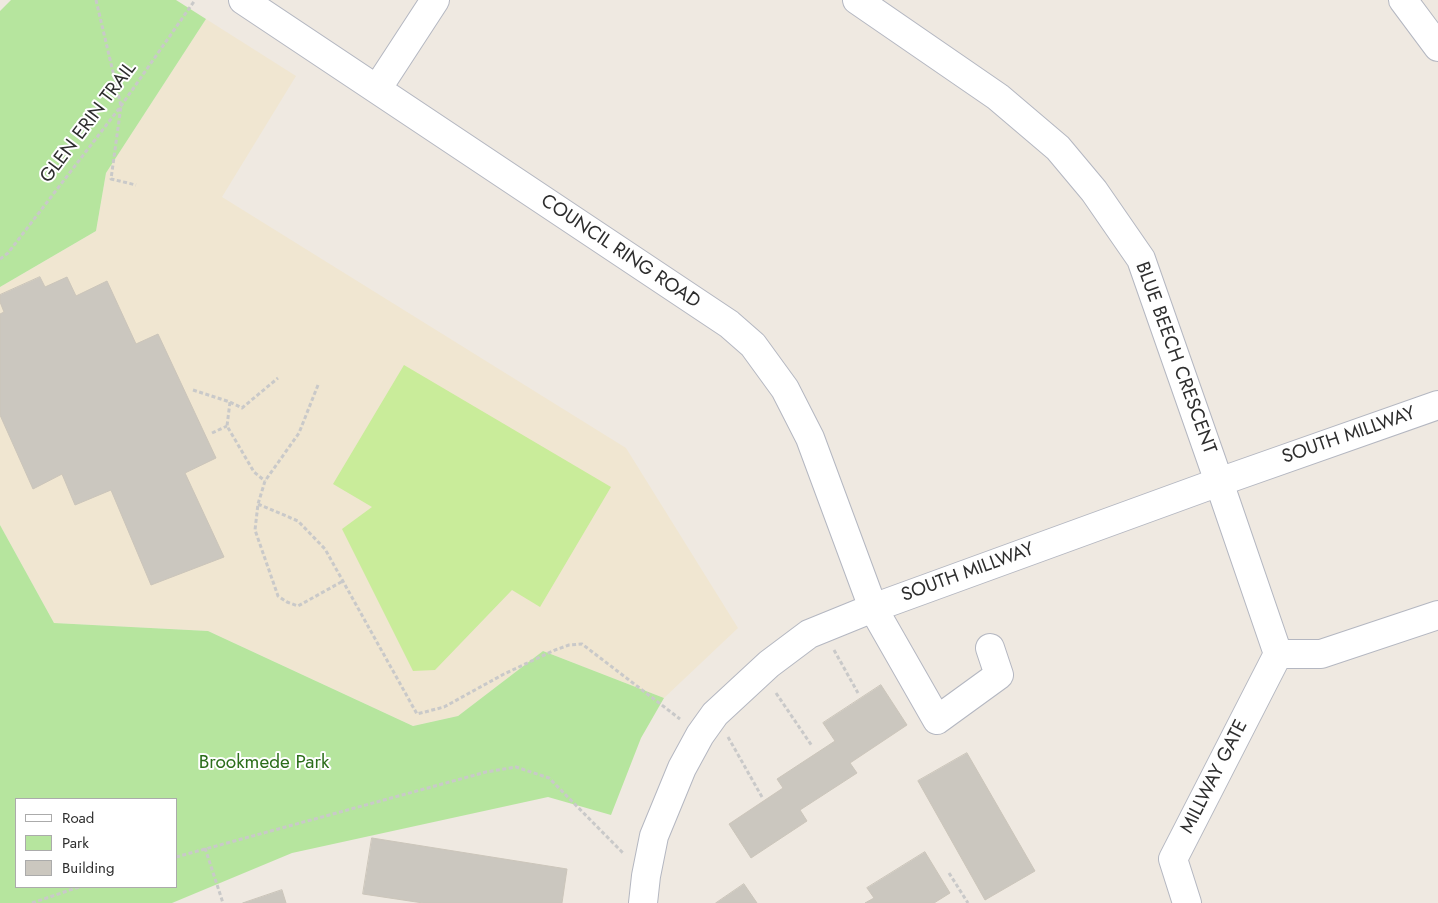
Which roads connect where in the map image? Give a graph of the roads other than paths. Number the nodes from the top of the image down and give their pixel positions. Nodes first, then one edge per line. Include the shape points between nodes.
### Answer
1 (243, 0) edge
2 (435, 0) edge
3 (858, 0) edge
4 (1403, 0) edge
5 (1438, 47) edge
6 (377, 89) junction
7 (1438, 405) edge
8 (1219, 482) junction
9 (873, 608) junction
10 (1438, 615) edge
11 (990, 648) dead end
12 (1278, 654) junction
13 (643, 903) edge
14 (1187, 903) edge

1 - 6 street, COUNCIL RING ROAD
2 - 6 street
3 - 8 street, BLUE BEECH CRESCENT via 998,97 1058,148 1094,191 1141,259
4 - 5 street
6 - 9 street, COUNCIL RING ROAD via 729,324 753,345 785,389 810,438
7 - 8 street, SOUTH MILLWAY
8 - 9 street, SOUTH MILLWAY
8 - 12 street
9 - 11 street, COUNCIL RING ROAD via 937,720 999,676
9 - 13 street, SOUTH MILLWAY via 809,634 762,671 707,725 682,768 654,836
10 - 12 street via 1321,654
12 - 14 street, MILLWAY GATE via 1173,859

